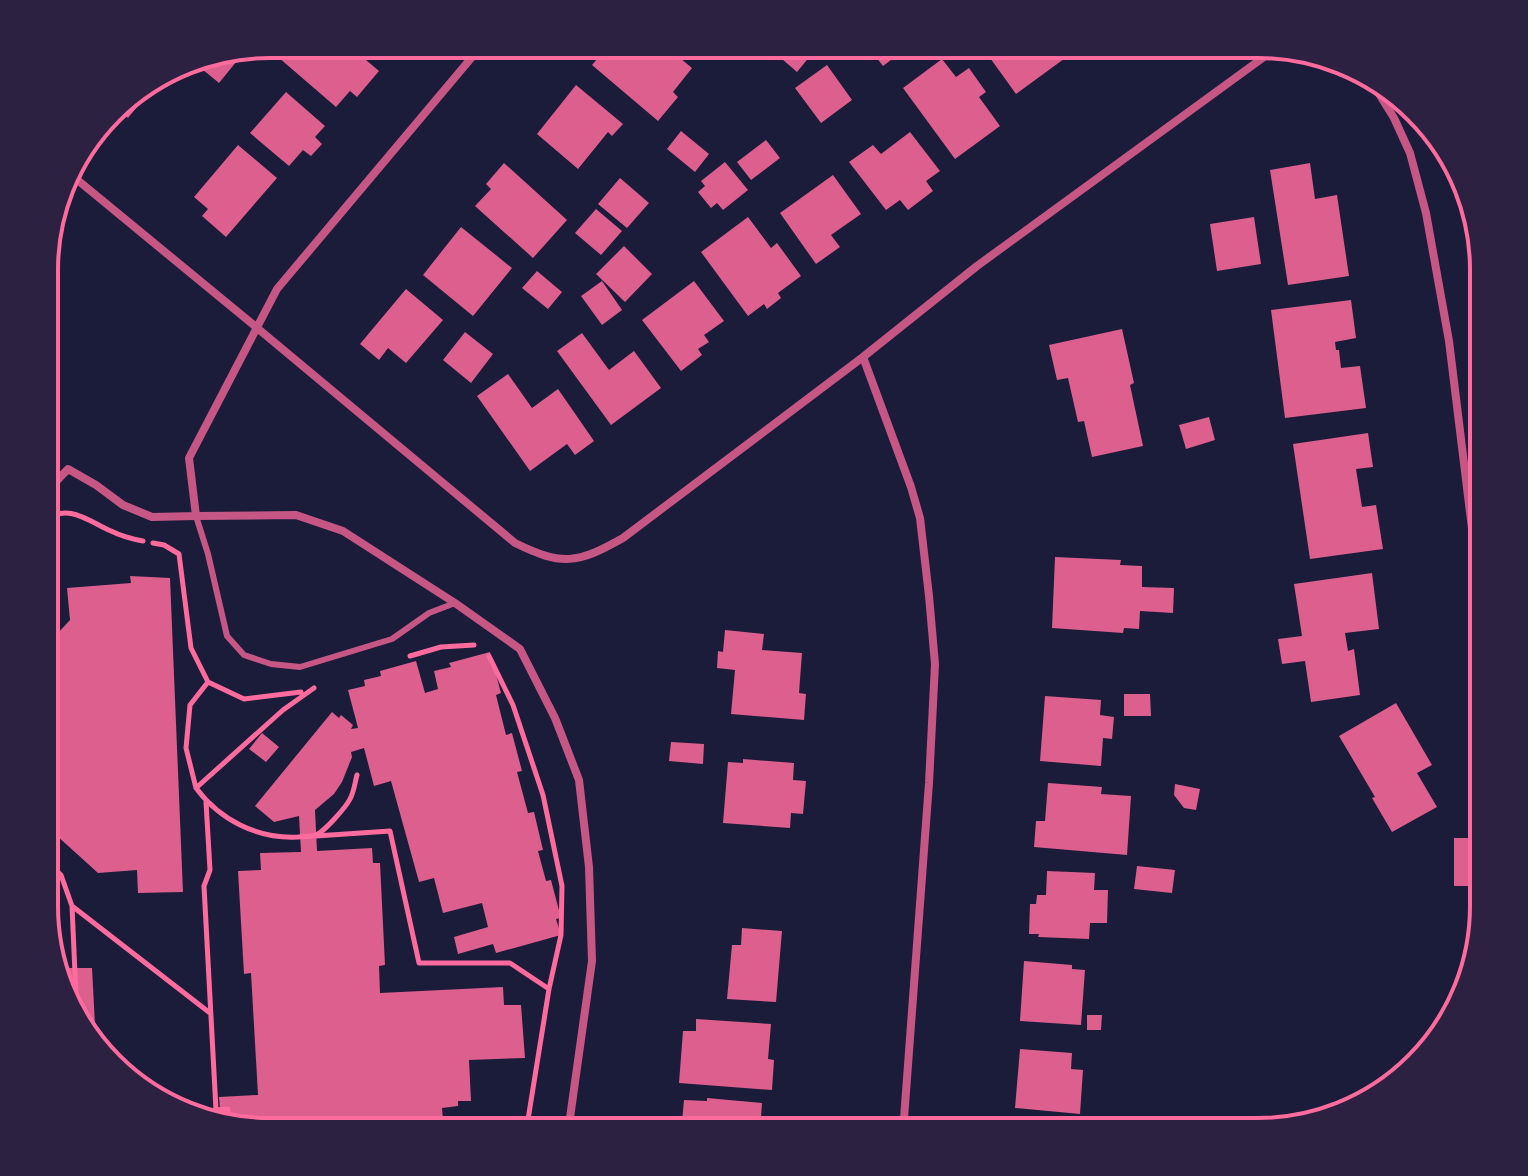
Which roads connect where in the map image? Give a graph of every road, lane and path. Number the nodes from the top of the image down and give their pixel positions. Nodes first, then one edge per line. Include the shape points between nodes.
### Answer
1 (471, 58) edge
2 (1263, 58) edge
3 (1382, 99) edge
4 (78, 180) edge
5 (256, 327) junction
6 (863, 357) junction
7 (58, 479) edge
8 (1470, 512) edge
9 (58, 515) edge
10 (196, 516) junction
11 (455, 603) junction
12 (398, 659) dead end
13 (208, 682) junction
14 (318, 685) dead end
15 (310, 691) junction
16 (357, 775) dead end
17 (196, 788) junction
18 (206, 802) junction
19 (316, 836) junction
20 (58, 872) edge
21 (72, 906) junction
22 (549, 989) junction
23 (76, 991) edge
24 (211, 1014) junction
25 (228, 1113) edge
26 (528, 1118) edge
27 (570, 1118) edge
28 (904, 1118) edge

1 - 5 street via 277,289
2 - 6 street via 977,266
3 - 8 street via 1410,153 1426,213 1449,341
4 - 5 street
5 - 6 street via 515,543 557,560 596,554 623,538
5 - 10 street via 189,458
6 - 28 street via 920,518 935,664
7 - 10 street via 68,469 152,517
9 - 13 path via 80,515 179,554 191,648
10 - 11 street via 296,515 343,531
10 - 11 lane via 227,636 244,655 300,667 392,639 429,613
11 - 27 street via 520,649 579,780 592,961
12 - 22 path via 441,647 483,644 513,705 543,795 562,886 561,935
13 - 15 path via 244,699
13 - 17 path via 190,705 186,748
14 - 15 path
15 - 17 path
16 - 19 path via 350,799
17 - 18 path
18 - 19 path via 229,821 254,831
18 - 24 path
19 - 22 path via 390,831 419,963 510,963
20 - 21 path
21 - 23 path
21 - 24 path
22 - 26 path
24 - 25 path via 216,1110 228,1109

